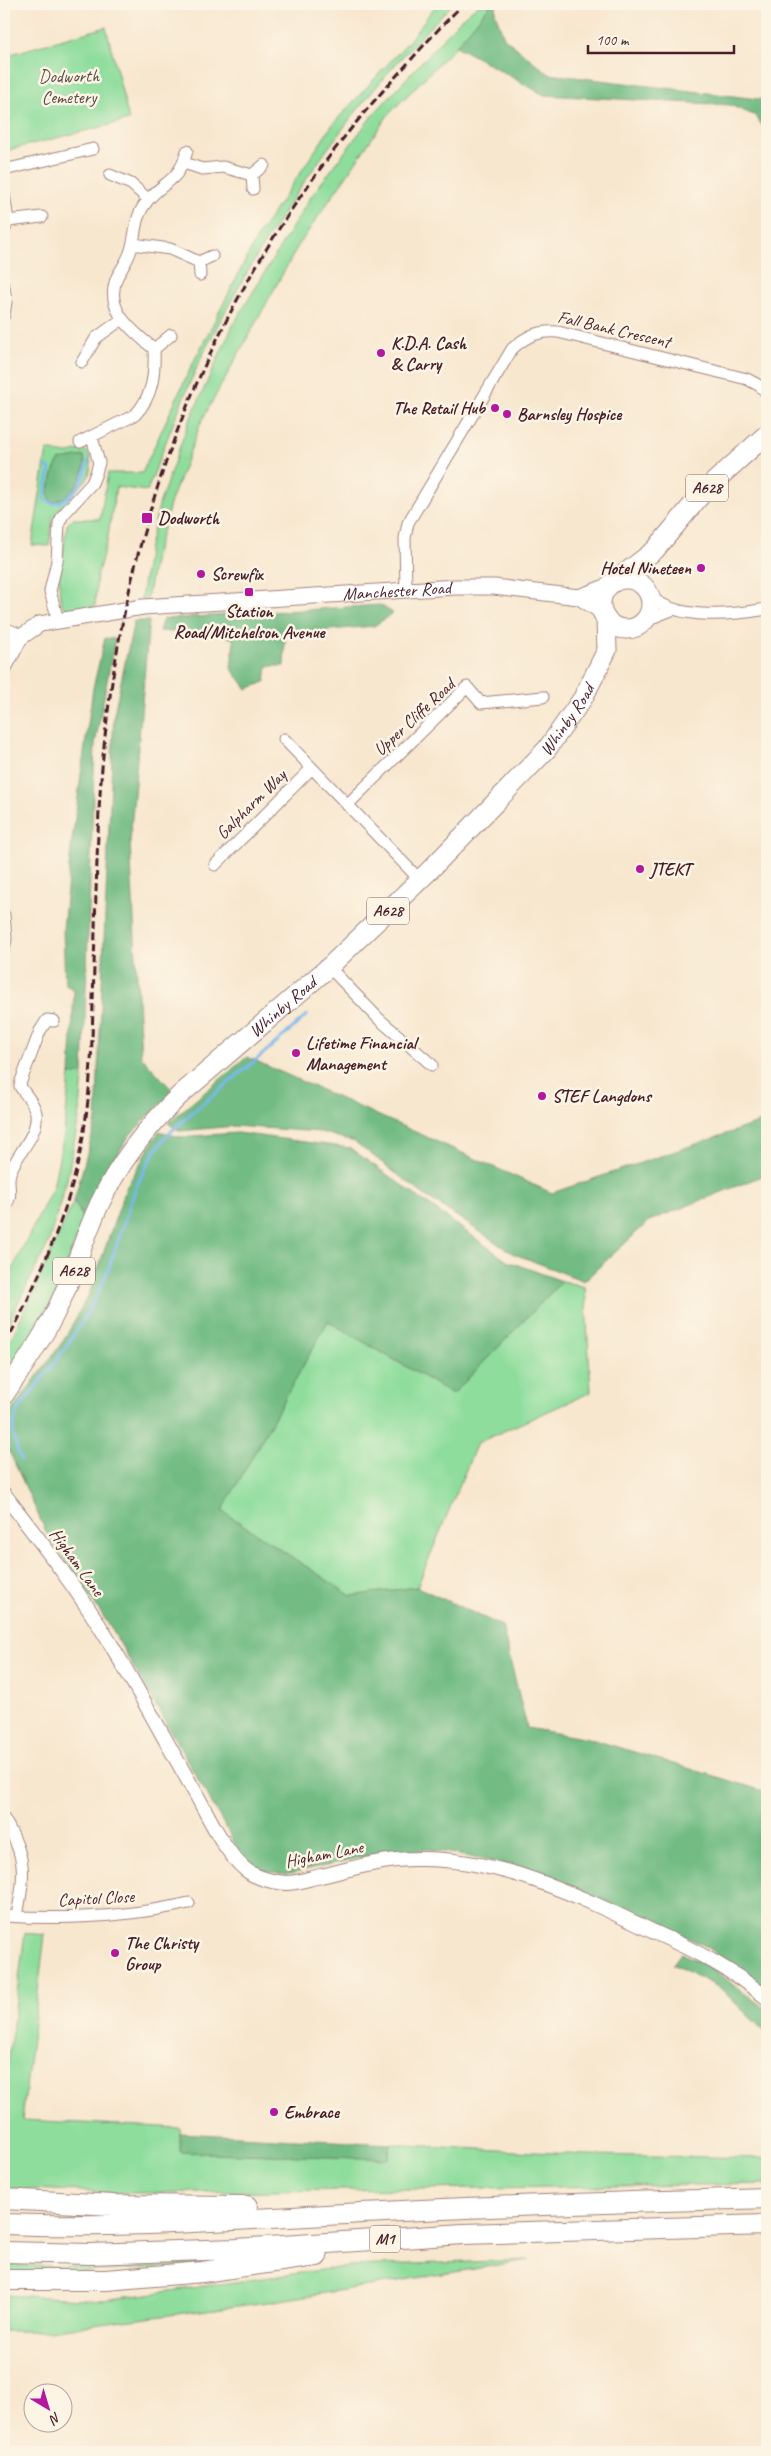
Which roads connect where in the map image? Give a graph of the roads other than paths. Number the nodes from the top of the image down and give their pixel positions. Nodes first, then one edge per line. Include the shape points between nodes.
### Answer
1 (93, 149) dead end
2 (187, 151) dead end
3 (184, 163) junction
4 (264, 165) dead end
5 (4, 170) edge
6 (110, 175) dead end
7 (252, 175) junction
8 (253, 189) dead end
9 (4, 194) edge
10 (148, 199) junction
11 (42, 217) dead end
12 (6, 226) edge
13 (133, 244) junction
14 (212, 256) dead end
15 (199, 262) junction
16 (200, 275) dead end
17 (4, 287) edge
18 (4, 312) edge
19 (121, 320) junction
20 (171, 335) dead end
21 (154, 350) junction
22 (82, 362) dead end
23 (767, 393) edge
24 (767, 434) edge
25 (92, 437) junction
26 (80, 442) dead end
27 (655, 550) junction
28 (612, 584) junction
29 (406, 590) junction
30 (650, 595) junction
31 (579, 598) junction
32 (672, 610) junction
33 (767, 610) edge
34 (604, 615) junction
35 (58, 620) junction
36 (636, 627) junction
37 (4, 630) edge
38 (21, 637) junction
39 (607, 650) junction
40 (4, 669) edge
41 (543, 698) dead end
42 (284, 739) dead end
43 (312, 768) junction
44 (347, 805) junction
45 (215, 865) dead end
46 (420, 880) junction
47 (4, 915) edge
48 (4, 949) edge
49 (329, 967) junction
50 (54, 1021) dead end
51 (432, 1065) dead end
52 (4, 1206) edge
53 (4, 1395) edge
54 (4, 1494) edge
55 (4, 1819) edge
56 (189, 1902) dead end
57 (4, 1916) edge
58 (16, 1916) junction
59 (767, 1998) edge
60 (767, 2198) edge
61 (4, 2199) edge
62 (455, 2208) junction
63 (4, 2224) edge
64 (767, 2225) edge
65 (463, 2234) junction
66 (4, 2252) edge
67 (4, 2280) edge

1 - 5 street
2 - 3 street
3 - 7 street via 202,169 223,167
3 - 10 street via 174,178
4 - 7 street
6 - 10 street via 131,184
7 - 8 street
9 - 12 street
10 - 13 street via 134,225
11 - 12 street
13 - 15 street via 170,249
13 - 19 street via 114,290
14 - 15 street
15 - 16 street
17 - 18 street
19 - 21 street
19 - 22 street via 96,338
20 - 21 street
21 - 25 street via 152,388 142,408 135,415
23 - 29 street, Fall Bank Crescent via 747,379 558,332 544,331 529,336 512,349 408,523 405,538
24 - 27 highway, Manchester Road / A628 via 705,490
25 - 26 street
25 - 35 street via 98,458 96,473 92,483 59,523 57,561 50,591
27 - 28 highway, Manchester Road / A628
27 - 30 highway, Manchester Road / A628 via 648,578
28 - 30 highway, Manchester Road via 625,579 636,580
28 - 31 main road, Manchester Road
28 - 34 highway, A628 via 602,597
29 - 31 main road, Manchester Road via 494,587
29 - 35 main road, Manchester Road via 124,610
30 - 32 street
30 - 36 highway, Manchester Road / A628 via 651,611
31 - 34 main road, Manchester Road
32 - 33 street via 736,615
32 - 36 street
34 - 36 highway, Manchester Road via 619,628
34 - 39 highway, Whinby Road / A628
35 - 38 main road, Manchester Road via 40,624
36 - 39 highway, Whinby Road / A628
37 - 38 main road
38 - 40 street
39 - 46 highway, Whinby Road / A628 via 583,698 547,749
41 - 44 street, Upper Cliffe Road via 481,704 467,687
42 - 43 street
43 - 44 street
43 - 45 street, Galpharm Way
44 - 46 street
46 - 49 highway, Whinby Road / A628
47 - 48 street
49 - 51 street via 379,1019
49 - 53 highway, Whinby Road / A628 via 180,1096 136,1144 99,1204 56,1313
50 - 52 street via 48,1020 40,1031 21,1081 20,1086 36,1112 36,1121 10,1174 10,1198
54 - 59 street, Higham Lane via 94,1617 218,1832 238,1862 251,1873 266,1880 288,1883 412,1858 477,1864 525,1876 625,1917 697,1951
55 - 58 street via 20,1850 23,1864
56 - 58 street, Capitol Close via 152,1911 104,1916
57 - 58 street, Capitol Close
60 - 62 highway, M1
61 - 62 highway, M1 via 114,2205
62 - 63 highway, M1 via 158,2223
64 - 65 highway, M1
65 - 66 highway, M1 via 236,2249 90,2254
65 - 67 highway, M1 via 202,2272 106,2280

